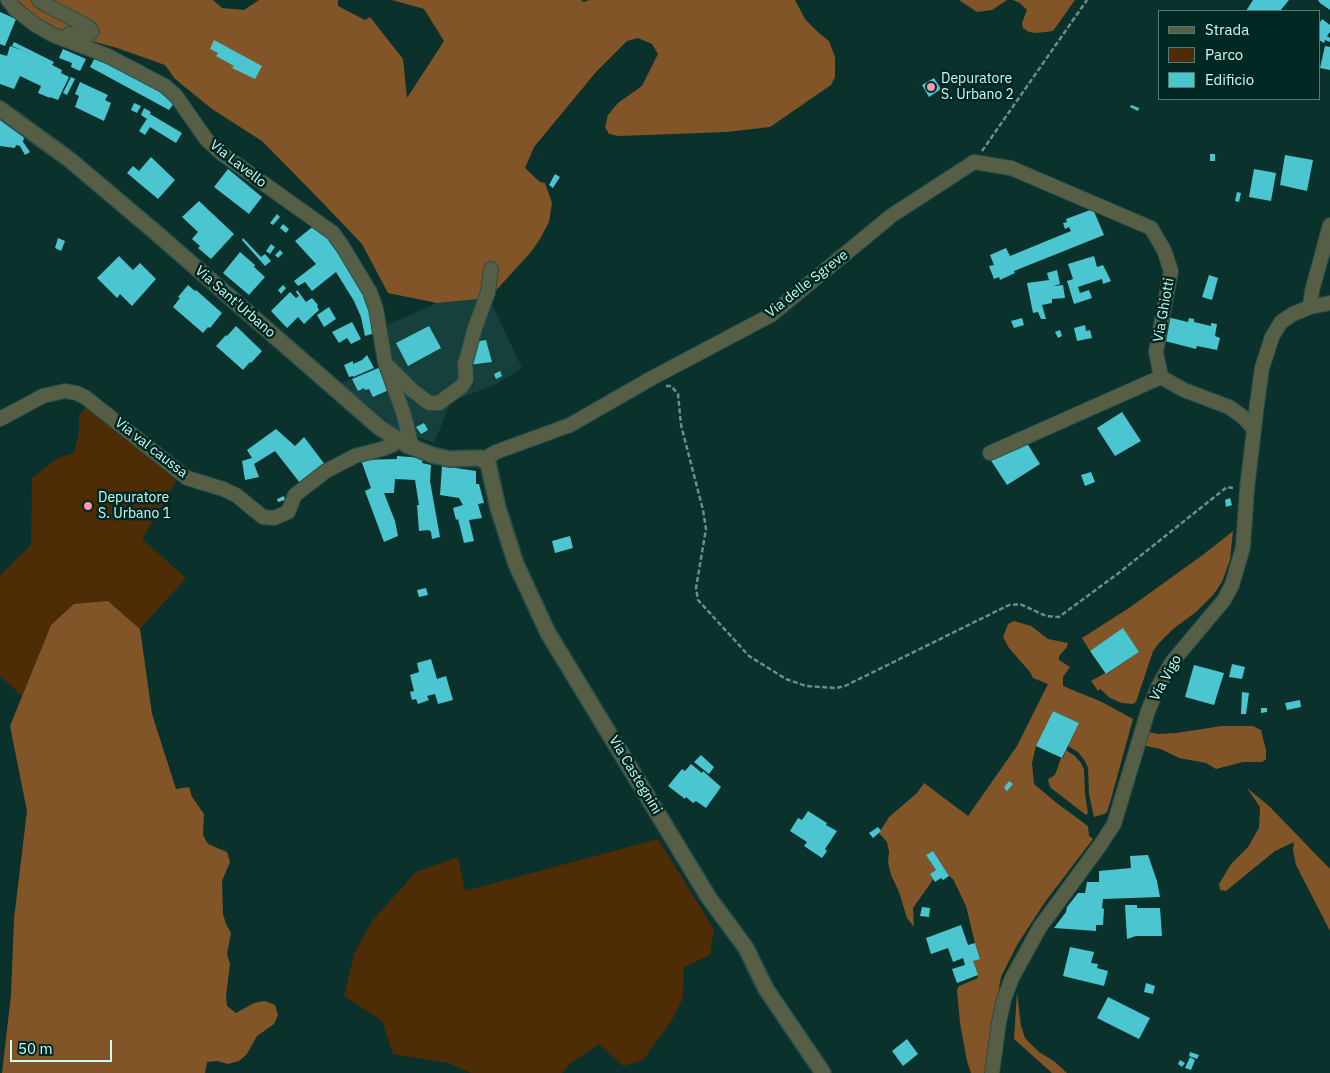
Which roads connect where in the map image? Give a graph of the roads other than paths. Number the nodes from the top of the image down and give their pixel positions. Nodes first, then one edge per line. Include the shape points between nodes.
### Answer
1 (8, 0) edge
2 (39, 0) edge
3 (41, 28) junction
4 (0, 109) edge
5 (1098, 204) joint
6 (1330, 225) edge
7 (491, 269) dead end
8 (1330, 303) edge
9 (1310, 306) junction
10 (386, 362) junction
11 (1161, 377) junction
12 (0, 419) edge
13 (1253, 428) junction
14 (398, 440) junction
15 (412, 448) junction
16 (990, 453) dead end
17 (484, 459) junction
18 (823, 1073) edge
19 (992, 1073) edge

1 - 3 street, Via Lavello
2 - 3 street via 92,31 89,37 84,38
3 - 10 street, Via Lavello via 108,56 165,86 176,96 206,139 221,153 333,233 370,292
4 - 14 street, Via Sant'Urbano via 70,160 364,416
5 - 11 street, Via Ghiotti via 1151,228 1164,250 1171,271 1156,352
5 - 17 street, Via delle Sgreve via 1011,168 974,162 892,216 771,315 570,425
6 - 9 street
7 - 10 street via 488,292 465,364 466,379 458,388 438,402 429,403
8 - 9 street, Via Vigo
9 - 13 street, Via Vigo via 1281,322 1272,336 1262,368
10 - 15 street, Via Lavello
11 - 13 street via 1184,390 1229,407
11 - 16 street
12 - 14 street, Via val caussa via 42,396 65,391 76,393 187,478 223,489 236,495 263,517 274,518 288,512 295,494 326,470
13 - 19 street, Via Vigo via 1243,547 1232,584 1224,600 1172,662 1158,687 1114,824 1040,927 1012,978 999,1022
14 - 15 street, Via Sant'Urbano
15 - 17 street, Via Sant'Urbano via 450,459
17 - 18 street, Via Castegnini via 491,470 498,508 516,564 548,633 709,898 746,948 766,989

